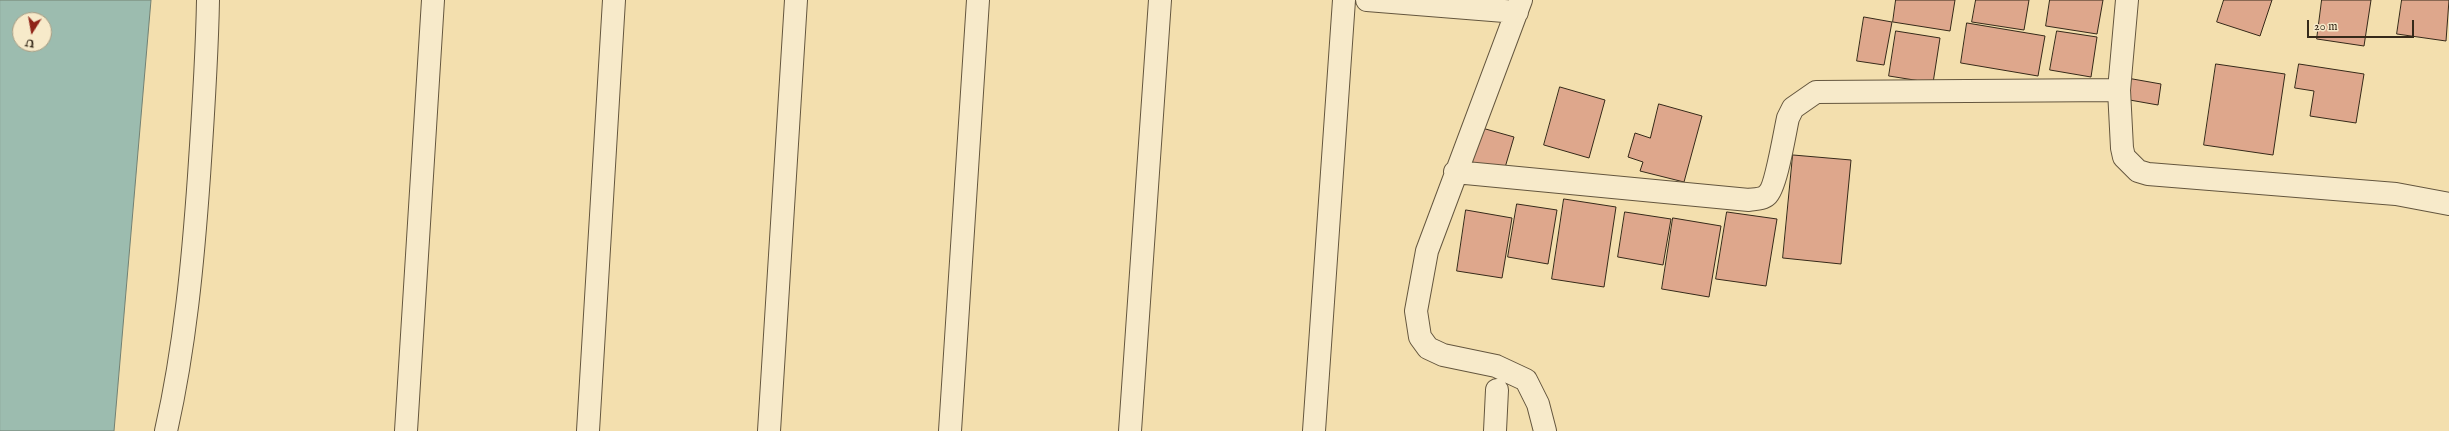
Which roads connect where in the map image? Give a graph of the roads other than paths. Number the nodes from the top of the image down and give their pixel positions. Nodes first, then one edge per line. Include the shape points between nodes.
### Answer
1 (208, 0) edge
2 (433, 0) edge
3 (614, 0) edge
4 (796, 0) edge
5 (978, 0) edge
6 (1160, 0) edge
7 (1344, 0) edge
8 (1367, 0) edge
9 (2127, 0) edge
10 (1519, 6) edge
11 (2119, 90) junction
12 (1455, 172) junction
13 (2449, 204) edge
14 (1497, 390) dead end
15 (166, 431) edge
16 (406, 431) edge
17 (588, 431) edge
18 (770, 431) edge
19 (950, 431) edge
20 (1130, 431) edge
21 (1314, 431) edge
22 (1495, 431) edge
23 (1545, 431) edge

1 - 15 street via 207,51 192,269 173,402
2 - 16 street
3 - 17 street
4 - 18 street
5 - 19 street
6 - 20 street
7 - 21 street
8 - 10 street
9 - 11 street
10 - 12 street
11 - 12 street via 1816,92 1793,108 1788,118 1773,185 1768,195 1760,199
11 - 13 street via 2124,157 2138,170 2148,174 2396,194
12 - 23 street via 1427,251 1416,311 1420,336 1428,348 1443,355 1496,366 1526,380 1538,404
14 - 22 street

